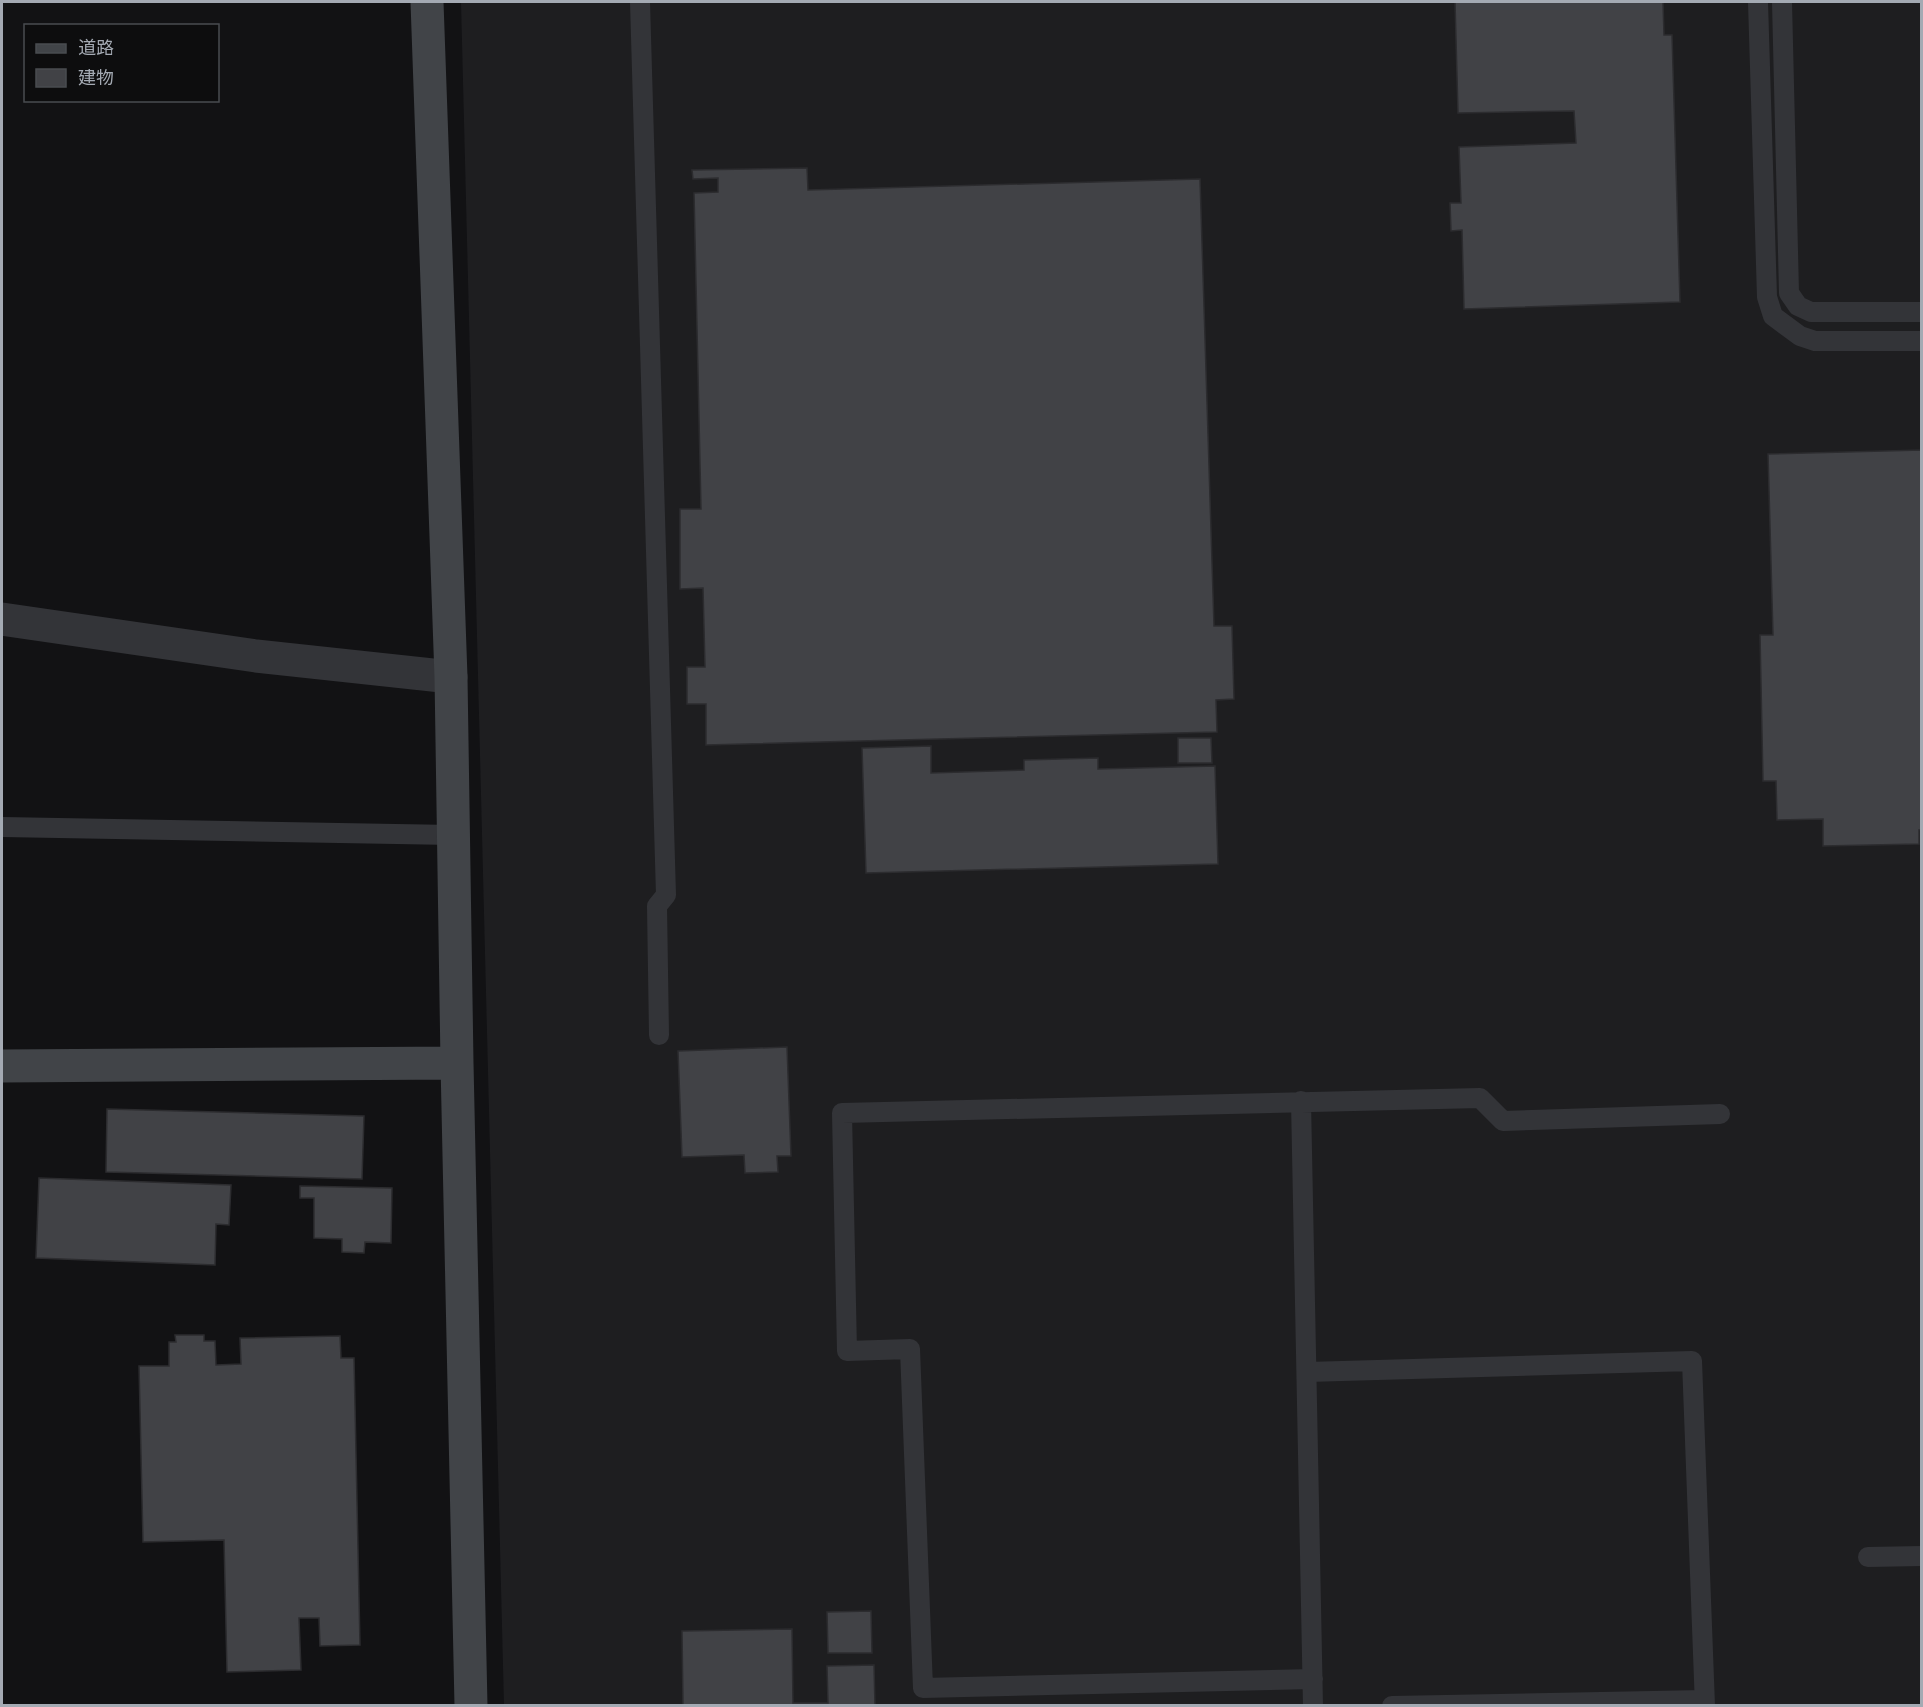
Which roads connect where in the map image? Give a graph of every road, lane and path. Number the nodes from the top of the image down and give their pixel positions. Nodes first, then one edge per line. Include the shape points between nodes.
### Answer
1 (428, 2) edge
2 (640, 2) edge
3 (1758, 2) edge
4 (1782, 2) edge
5 (1922, 312) edge
6 (1922, 341) edge
7 (2, 619) edge
8 (451, 677) junction
9 (2, 827) edge
10 (453, 835) junction
11 (659, 1035) dead end
12 (457, 1063) junction
13 (2, 1066) edge
14 (1301, 1101) junction
15 (1720, 1114) dead end
16 (1307, 1372) junction
17 (1922, 1556) edge
18 (1868, 1557) dead end
19 (1313, 1679) junction
20 (1705, 1703) edge
21 (471, 1706) edge
22 (1313, 1706) edge
23 (1392, 1706) edge

1 - 8 street
2 - 11 lane via 666,895 657,906
3 - 6 lane via 1767,297 1773,316 1800,336 1815,341
4 - 5 lane via 1789,293 1797,306 1811,312
7 - 8 street via 256,656
8 - 10 street
9 - 10 lane
10 - 12 street
12 - 13 street
12 - 21 street
14 - 15 lane via 1480,1098 1503,1121
14 - 16 lane
14 - 19 lane via 842,1113 847,1351 910,1349 923,1688
16 - 19 lane
16 - 20 lane via 1692,1360
17 - 18 lane
19 - 22 lane
20 - 23 lane

